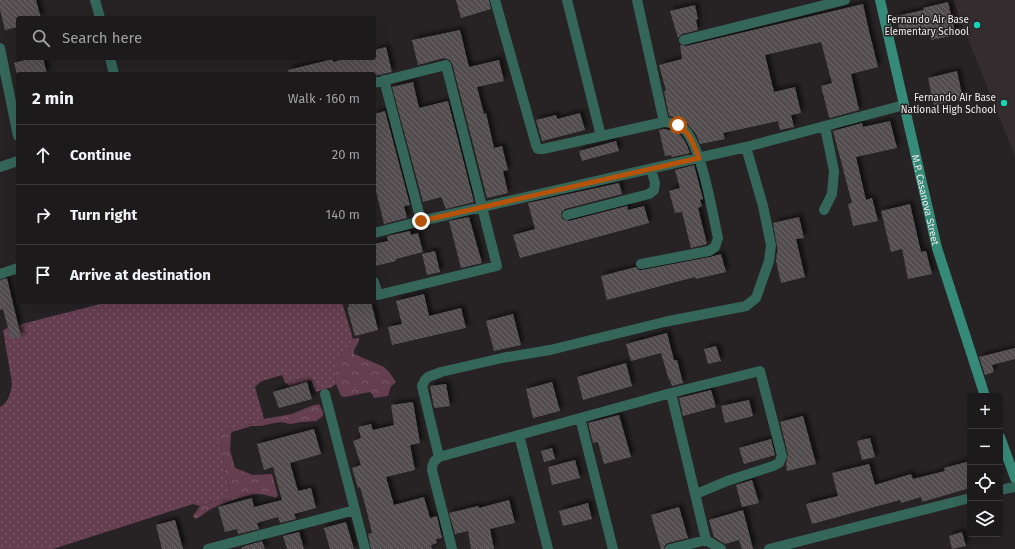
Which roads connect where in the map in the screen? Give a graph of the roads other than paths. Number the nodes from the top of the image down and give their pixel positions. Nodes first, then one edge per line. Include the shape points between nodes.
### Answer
1 (95, 0) edge
2 (495, 0) edge
3 (567, 0) edge
4 (637, 0) edge
5 (845, 0) edge
6 (880, 0) edge
7 (99, 16) edge
8 (684, 40) dead end
9 (0, 48) edge
10 (110, 60) edge
11 (2, 68) edge
12 (114, 72) edge
13 (379, 82) edge
14 (904, 105) junction
15 (664, 122) junction
16 (825, 127) junction
17 (16, 128) edge
18 (600, 136) junction
19 (746, 147) junction
20 (699, 158) junction
21 (16, 162) edge
22 (0, 167) edge
23 (651, 169) junction
24 (482, 208) junction
25 (824, 210) dead end
26 (567, 215) dead end
27 (421, 221) junction
28 (376, 232) edge
29 (641, 264) dead end
30 (16, 269) edge
31 (0, 274) edge
32 (376, 288) edge
33 (671, 393) junction
34 (984, 393) edge
35 (325, 394) dead end
36 (580, 418) junction
37 (519, 435) junction
38 (1003, 445) edge
39 (440, 457) junction
40 (1015, 478) edge
41 (1015, 486) edge
42 (1003, 489) edge
43 (696, 494) junction
44 (967, 499) edge
45 (355, 510) junction
46 (706, 540) junction
47 (208, 549) edge
48 (365, 549) edge
49 (452, 549) edge
50 (548, 549) edge
51 (613, 549) edge
52 (670, 549) edge
53 (720, 549) edge
54 (769, 549) edge

1 - 7 street
2 - 18 street via 538,148
3 - 18 street
4 - 15 street
5 - 8 street
6 - 14 street, M.P. Casanova Street
9 - 11 street
10 - 12 street
11 - 17 street
13 - 24 street via 446,65
13 - 27 street
14 - 16 street
14 - 34 street, M.P. Casanova Street via 937,248
15 - 18 street
15 - 20 street via 684,128
16 - 19 street
16 - 25 street via 834,171 832,194
19 - 20 street
19 - 39 street via 771,245 769,261 756,298 746,306 664,322 550,350 502,358 428,377 422,386
20 - 23 street
20 - 29 street via 718,238 715,247 710,251
21 - 22 street
23 - 24 street
23 - 26 street via 655,183 654,190 649,194
24 - 27 street
24 - 32 street via 496,266 378,295
27 - 28 street
30 - 31 street
33 - 36 street
33 - 43 street
33 - 43 street via 760,371 782,456 779,463 773,466
35 - 45 street
36 - 37 street
36 - 51 street
37 - 39 street
37 - 50 street
38 - 40 street
39 - 49 street via 434,460 432,470
41 - 42 street
43 - 46 street
44 - 54 street
45 - 47 street
45 - 48 street
46 - 52 street
46 - 53 street

